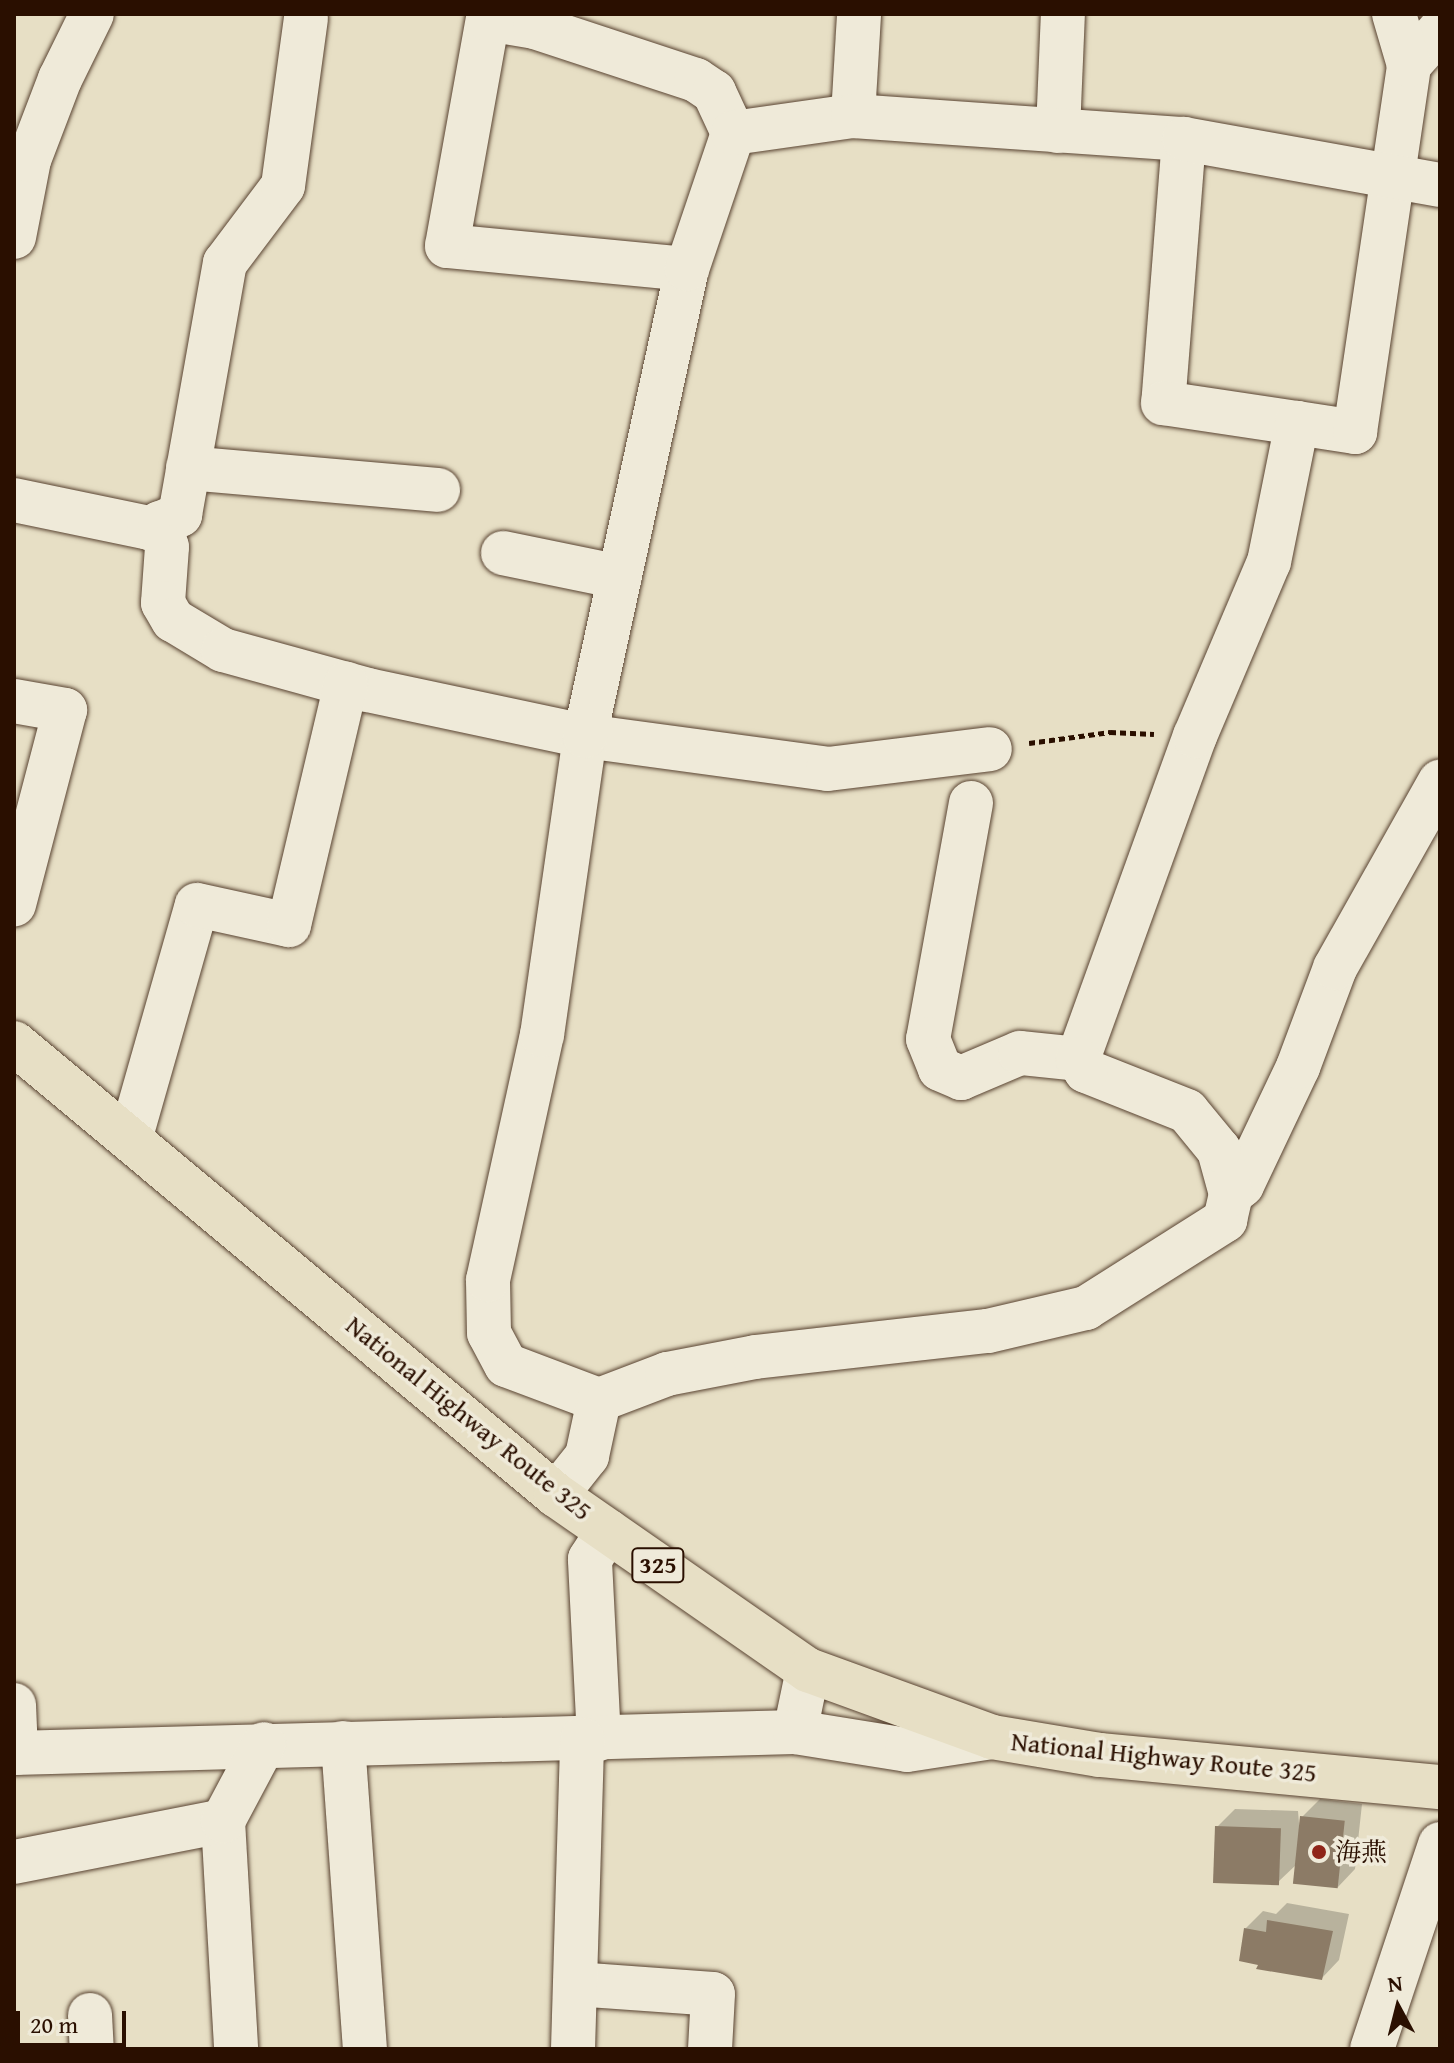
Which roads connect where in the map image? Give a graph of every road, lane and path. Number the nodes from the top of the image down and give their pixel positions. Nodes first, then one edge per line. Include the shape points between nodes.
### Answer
1 (92, 14) edge
2 (859, 14) edge
3 (1063, 14) edge
4 (1394, 14) edge
5 (306, 19) dead end
6 (1440, 30) edge
7 (1409, 65) junction
8 (853, 116) junction
9 (1058, 131) junction
10 (733, 133) junction
11 (1184, 139) junction
12 (1396, 174) junction
13 (1440, 185) edge
14 (14, 237) edge
15 (687, 269) junction
16 (1297, 423) junction
17 (188, 468) junction
18 (438, 490) dead end
19 (14, 500) edge
20 (160, 523) junction
21 (503, 553) dead end
22 (620, 577) junction
23 (346, 684) junction
24 (14, 701) edge
25 (585, 736) junction
26 (1195, 736) junction
27 (990, 749) joint
28 (1440, 782) edge
29 (971, 803) dead end
30 (14, 904) edge
31 (14, 1043) edge
32 (1078, 1059) junction
33 (131, 1136) junction
34 (1231, 1194) junction
35 (599, 1400) junction
36 (556, 1495) junction
37 (608, 1531) junction
38 (808, 1670) junction
39 (14, 1705) edge
40 (795, 1732) junction
41 (992, 1737) junction
42 (591, 1739) junction
43 (343, 1743) junction
44 (264, 1744) junction
45 (15, 1753) edge
46 (1440, 1787) edge
47 (223, 1821) junction
48 (1440, 1844) edge
49 (14, 1862) edge
50 (575, 1984) junction
51 (236, 2049) edge
52 (365, 2049) edge
53 (573, 2049) edge
54 (710, 2049) edge
55 (1372, 2049) edge

1 - 14 street via 29,160
2 - 8 street
3 - 9 street
4 - 7 street
5 - 17 street via 283,186 225,263
6 - 7 street
7 - 12 street
8 - 9 street
8 - 10 street
9 - 11 street
10 - 15 street
10 - 15 street via 714,92 696,80 535,27 488,19 447,246
11 - 12 street
11 - 16 street via 1163,403
12 - 13 street
12 - 16 street via 1355,432
15 - 22 street
16 - 26 street via 1269,562
17 - 18 street
17 - 20 street via 180,515
19 - 20 street via 149,528
20 - 23 street via 167,547 163,603 173,620 223,650
21 - 22 street
22 - 25 street
23 - 25 street
23 - 33 street via 289,925 197,905
24 - 30 street via 65,710
25 - 27 street via 828,769
25 - 35 street via 542,1035 488,1280 489,1333 506,1365
26 - 27 path via 1110,732
26 - 32 street
28 - 34 street via 1335,968 1298,1067 1242,1185
29 - 32 street via 928,1039 940,1069 961,1078 1020,1053
31 - 33 highway, National Highway Route 325 / 325
32 - 34 street via 1086,1071 1187,1111 1219,1150
33 - 36 highway, National Highway Route 325 / 325
34 - 35 street via 1225,1220 1086,1308 988,1331 755,1357 667,1374
35 - 36 street via 587,1456
36 - 37 highway, National Highway Route 325 / 325
37 - 38 highway, National Highway Route 325 / 325
37 - 42 street via 590,1559
38 - 40 street
38 - 41 highway, National Highway Route 325 / 325
39 - 45 street
40 - 41 street via 907,1750
40 - 42 street
41 - 46 highway, National Highway Route 325 / 325 via 1100,1755
42 - 43 street
42 - 50 street
43 - 44 street
43 - 52 street
44 - 45 street
44 - 47 street
47 - 49 street
47 - 51 street
48 - 55 street
50 - 53 street
50 - 54 street via 713,1994

